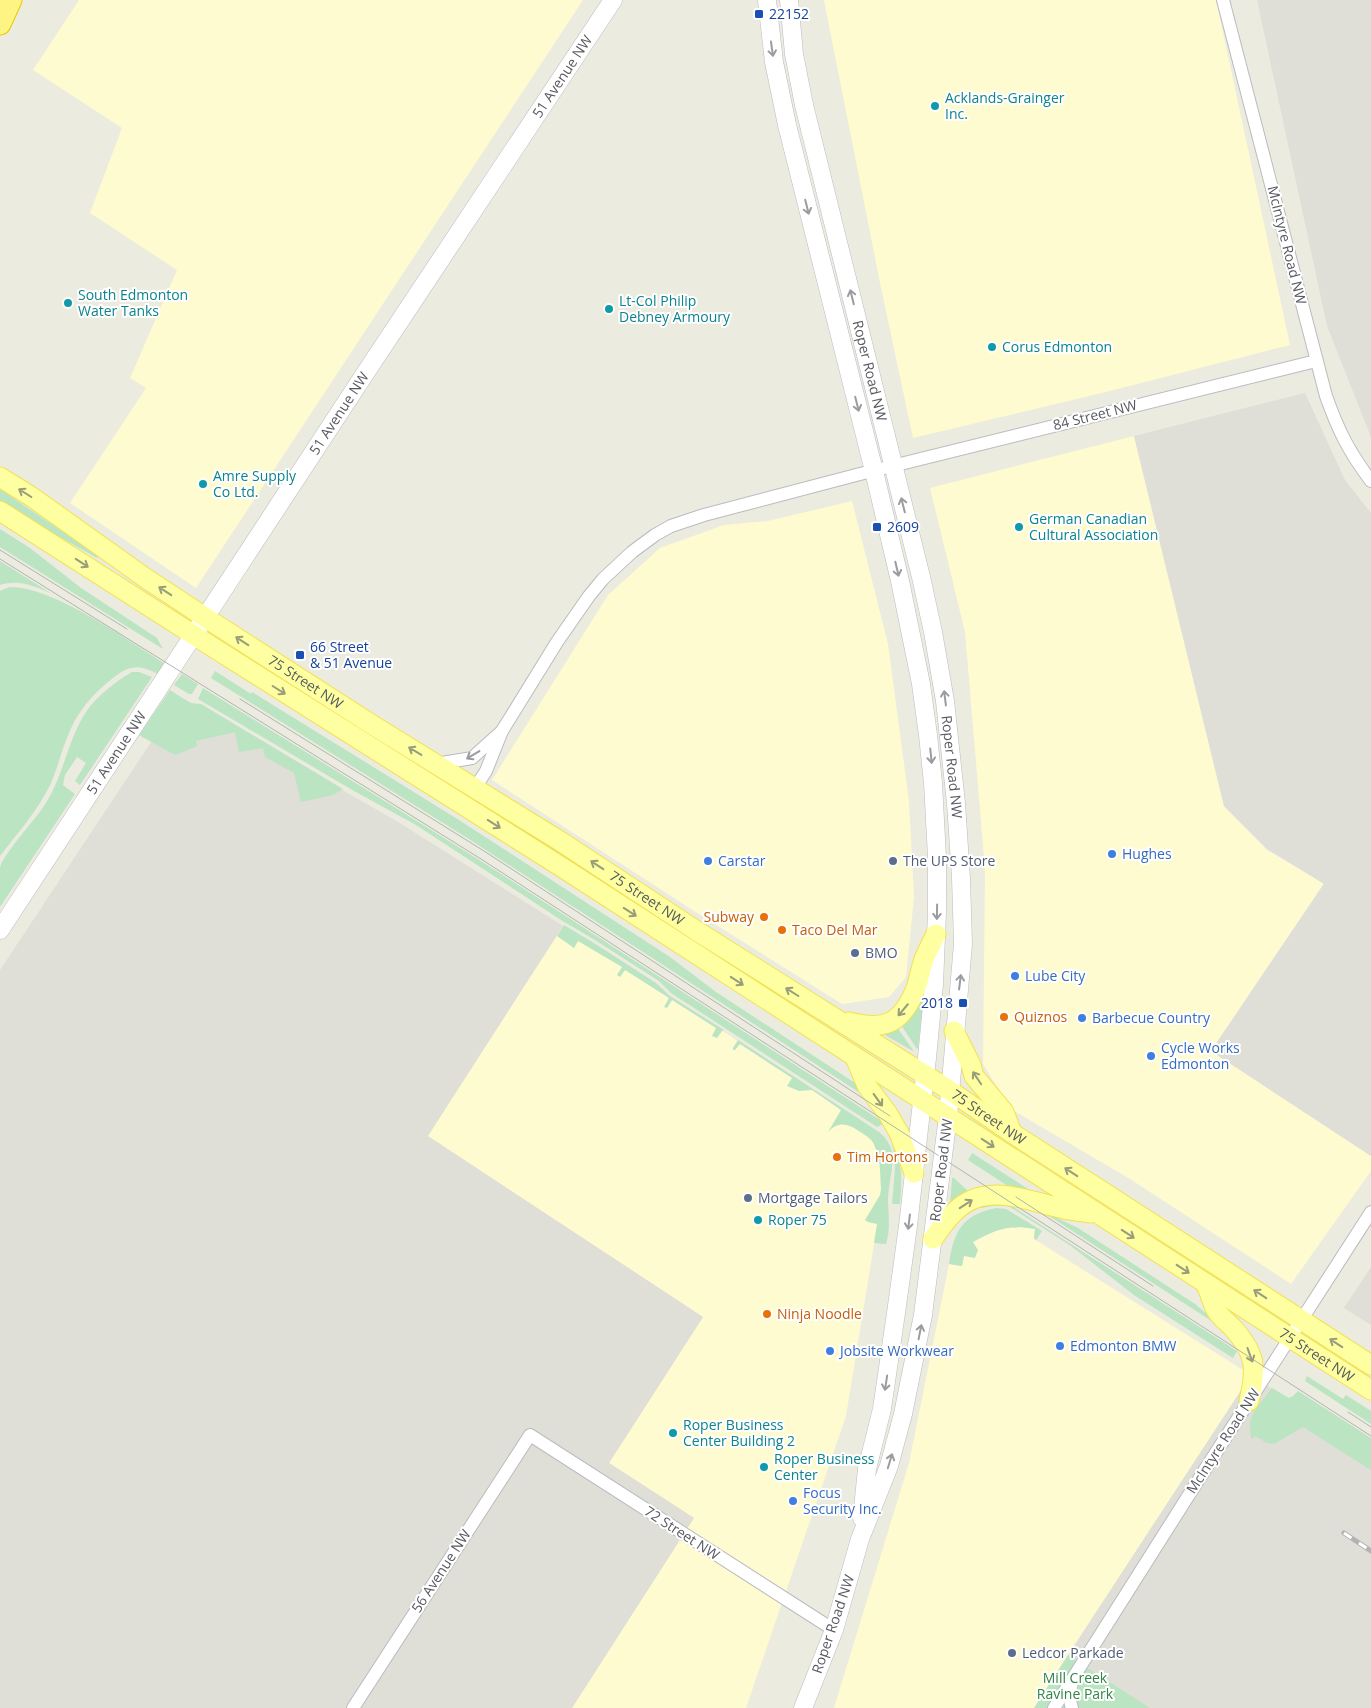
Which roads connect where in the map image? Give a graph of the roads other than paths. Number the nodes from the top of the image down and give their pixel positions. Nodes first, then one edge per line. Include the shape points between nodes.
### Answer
1 (11, 0) edge
2 (613, 0) edge
3 (768, 0) edge
4 (789, 0) edge
5 (1224, 0) edge
6 (0, 24) edge
7 (1316, 361) junction
8 (893, 466) junction
9 (874, 471) junction
10 (0, 477) edge
11 (1371, 481) edge
12 (0, 511) edge
13 (206, 618) junction
14 (194, 636) junction
15 (502, 730) junction
16 (436, 764) junction
17 (476, 788) junction
18 (452, 797) junction
19 (0, 930) edge
20 (936, 934) junction
21 (833, 1018) junction
22 (954, 1031) junction
23 (855, 1057) junction
24 (925, 1075) junction
25 (949, 1090) junction
26 (923, 1100) junction
27 (948, 1116) junction
28 (1012, 1133) junction
29 (914, 1173) junction
30 (1371, 1212) edge
31 (1097, 1214) junction
32 (933, 1239) junction
33 (1206, 1285) junction
34 (1301, 1321) junction
35 (1290, 1338) junction
36 (1371, 1365) edge
37 (1371, 1390) edge
38 (1249, 1401) junction
39 (530, 1435) joint
40 (860, 1539) junction
41 (834, 1630) junction
42 (1077, 1671) junction
43 (352, 1708) edge
44 (803, 1708) edge
45 (1054, 1708) edge
46 (1072, 1708) edge

1 - 6 highway
2 - 13 main road, 51 Avenue NW
3 -> 9 main road, Roper Road NW via 774,62 787,125
8 -> 4 main road, Roper Road NW via 804,105 794,54
5 - 7 street, McIntyre Road NW
7 - 8 street, 84 Street NW
7 - 11 street, McIntyre Road NW via 1343,440
8 - 9 street, 84 Street NW
22 -> 8 main road, Roper Road NW via 963,944 950,741 933,632
9 - 15 street, 84 Street NW via 704,514 655,535 618,565 589,596
9 -> 20 main road, Roper Road NW via 916,656 928,735 937,857
13 -> 10 main road, 75 Street NW
12 -> 14 main road, 75 Street NW
13 - 14 main road, 51 Avenue NW
16 -> 13 main road, 75 Street NW
14 -> 18 main road, 75 Street NW
14 - 19 main road, 51 Avenue NW
15 -> 16 street via 472,758
15 - 17 street
16 - 17 main road, 75 Street NW
17 - 18 main road
21 -> 17 main road, 75 Street NW
18 -> 23 main road, 75 Street NW
20 -> 21 main road via 902,1013 882,1025 871,1027
20 - 24 main road, Roper Road NW
21 - 24 main road, 75 Street NW
22 - 25 main road, Roper Road NW
28 -> 22 main road via 1004,1112 974,1076
23 - 26 main road, 75 Street NW
23 -> 29 main road via 867,1086 899,1133
24 - 25 main road, 75 Street NW
24 - 26 main road, Roper Road NW
25 - 27 main road, Roper Road NW
25 - 28 main road, 75 Street NW
26 - 27 main road, 75 Street NW
26 - 29 main road, Roper Road NW
27 -> 31 main road, 75 Street NW
27 - 32 main road, Roper Road NW
34 -> 28 main road, 75 Street NW
29 -> 40 main road, Roper Road NW via 882,1409 867,1469
30 - 34 street, McIntyre Road NW
32 -> 31 main road via 947,1219 963,1205 988,1196 1015,1197
31 -> 33 main road, 75 Street NW
40 -> 32 main road, Roper Road NW via 889,1466 906,1402 923,1315
33 - 35 main road, 75 Street NW
33 -> 38 main road via 1217,1312 1241,1338 1253,1359
34 - 35 street, McIntyre Road NW
36 -> 34 main road, 75 Street NW
35 - 37 main road, 75 Street NW
35 - 38 street, McIntyre Road NW
38 - 42 street, McIntyre Road NW
39 - 41 street, 72 Street NW
39 - 43 street, 56 Avenue NW
40 - 41 main road, Roper Road NW
41 - 44 main road, Roper Road NW
42 - 45 street, McIntyre Road NW
42 - 46 street, McIntyre Road NW via 1070,1690

